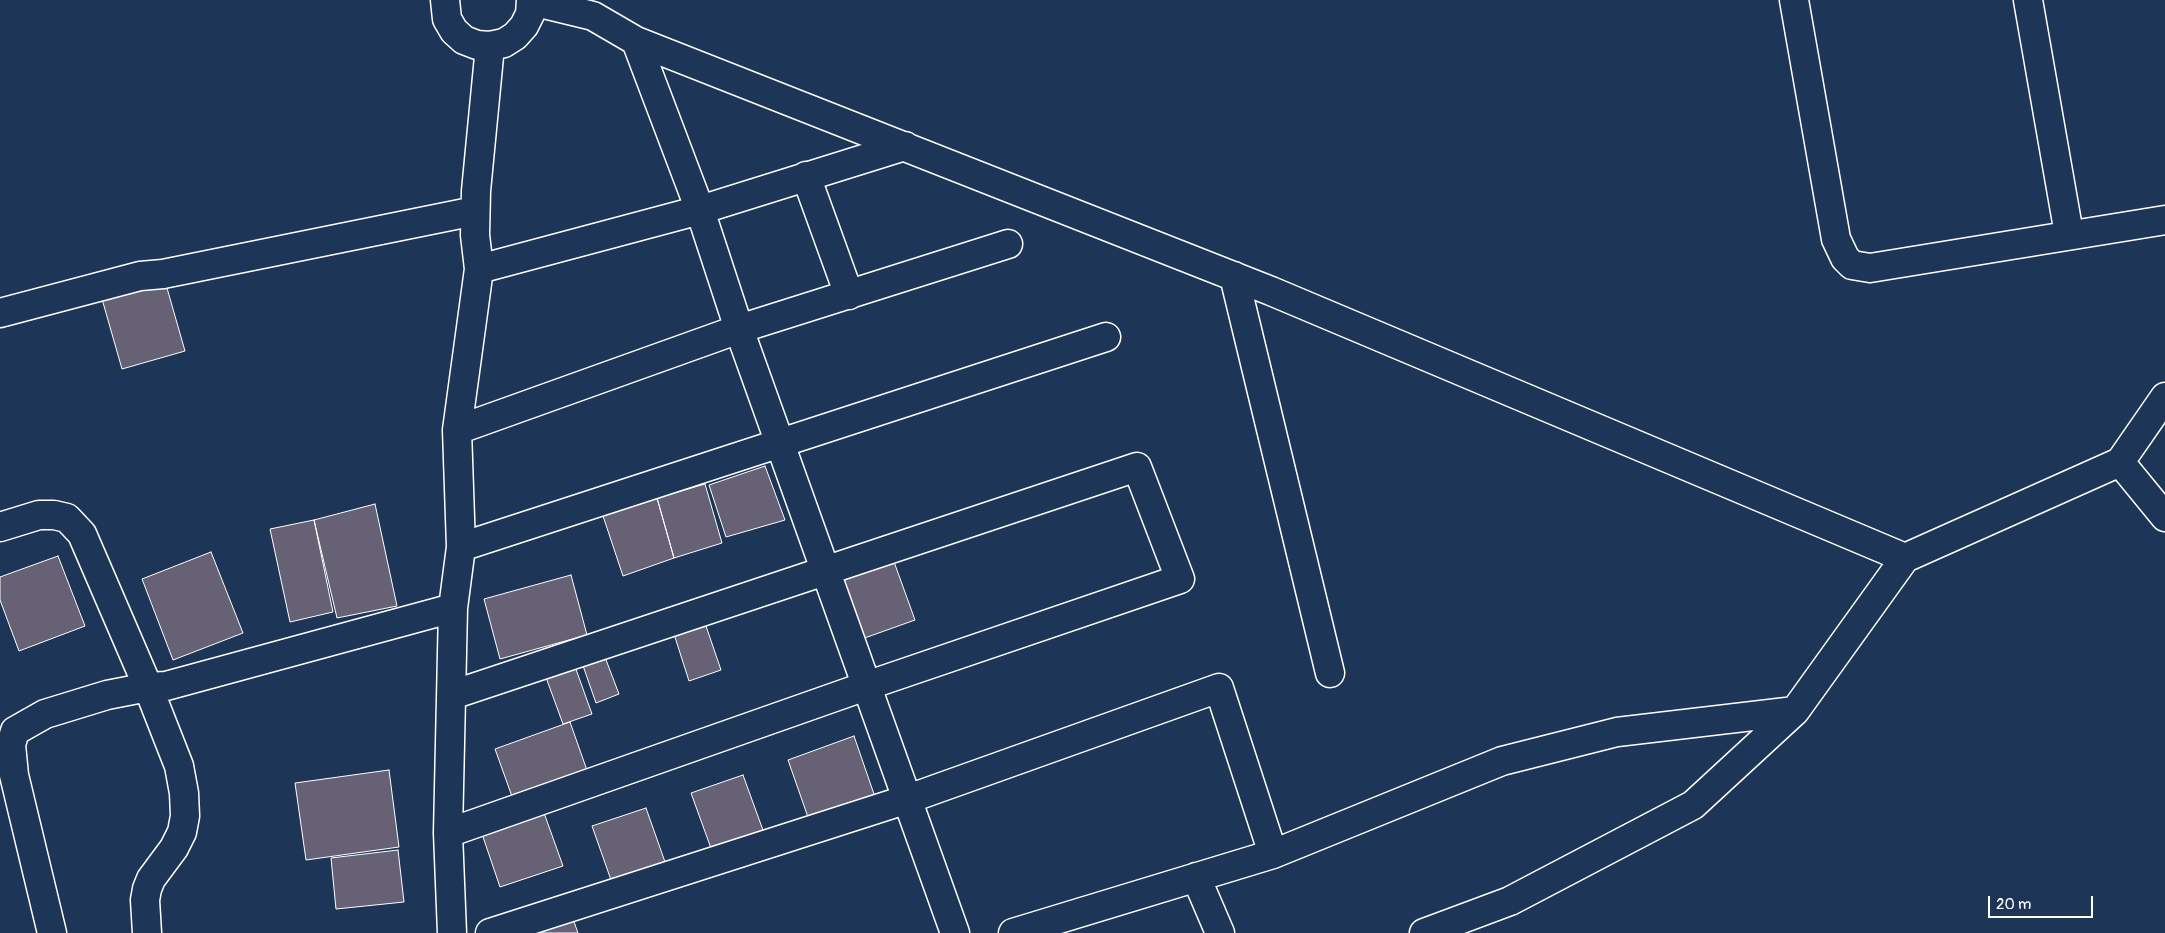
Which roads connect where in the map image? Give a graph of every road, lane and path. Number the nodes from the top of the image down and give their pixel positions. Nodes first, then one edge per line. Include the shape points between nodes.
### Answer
1 (445, 0) edge
2 (531, 0) edge
3 (1794, 0) edge
4 (2028, 0) edge
5 (636, 41) junction
6 (490, 46) junction
7 (905, 146) junction
8 (806, 176) junction
9 (700, 210) junction
10 (475, 211) junction
11 (2165, 220) edge
12 (2069, 234) junction
13 (1008, 244) dead end
14 (479, 269) junction
15 (1234, 276) junction
16 (849, 295) junction
17 (0, 312) edge
18 (738, 329) junction
19 (1106, 337) dead end
20 (2165, 397) edge
21 (457, 430) junction
22 (780, 443) junction
23 (2120, 462) junction
24 (2165, 516) edge
25 (0, 527) edge
26 (461, 547) junction
27 (1905, 558) junction
28 (824, 572) junction
29 (453, 608) junction
30 (1330, 673) dead end
31 (866, 686) junction
32 (148, 687) junction
33 (452, 695) junction
34 (1795, 711) junction
35 (908, 799) junction
36 (448, 833) junction
37 (1272, 854) junction
38 (1196, 877) junction
39 (52, 933) edge
40 (147, 933) edge
41 (452, 933) edge
42 (490, 933) edge
43 (955, 933) edge
44 (1013, 933) edge
45 (1220, 933) edge
46 (1424, 933) edge

1 - 6 street via 447,19 454,31 470,43
2 - 5 street via 593,16
2 - 6 street via 530,14 524,26 504,43
3 - 12 street via 1836,239 1852,265 1870,268
4 - 12 street
5 - 7 street
5 - 9 street
6 - 10 street
7 - 8 street
7 - 15 street
8 - 9 street
8 - 16 street
9 - 14 street
9 - 18 street
10 - 14 street
10 - 17 street via 140,276
11 - 12 street
13 - 16 street
14 - 21 street
15 - 27 street
15 - 30 street
16 - 18 street
18 - 21 street
18 - 22 street
19 - 22 street
20 - 23 street
21 - 26 street
22 - 26 street
22 - 28 street
23 - 24 street
23 - 27 street
25 - 32 street via 39,515 54,515 67,518 82,534
26 - 29 street
27 - 34 street
28 - 31 street
28 - 31 street via 1138,467 1180,579
28 - 33 street
29 - 32 street via 166,686
29 - 33 street
31 - 35 street
31 - 36 street
32 - 39 street via 107,695 46,714 15,731 11,746 14,775
32 - 40 street via 178,766 185,816 174,848 147,889
33 - 36 street
34 - 37 street via 1617,732 1502,761
34 - 46 street via 1693,805 1510,900
35 - 37 street via 1219,688
35 - 42 street
35 - 43 street
36 - 41 street
37 - 38 street
38 - 44 street
38 - 45 street

